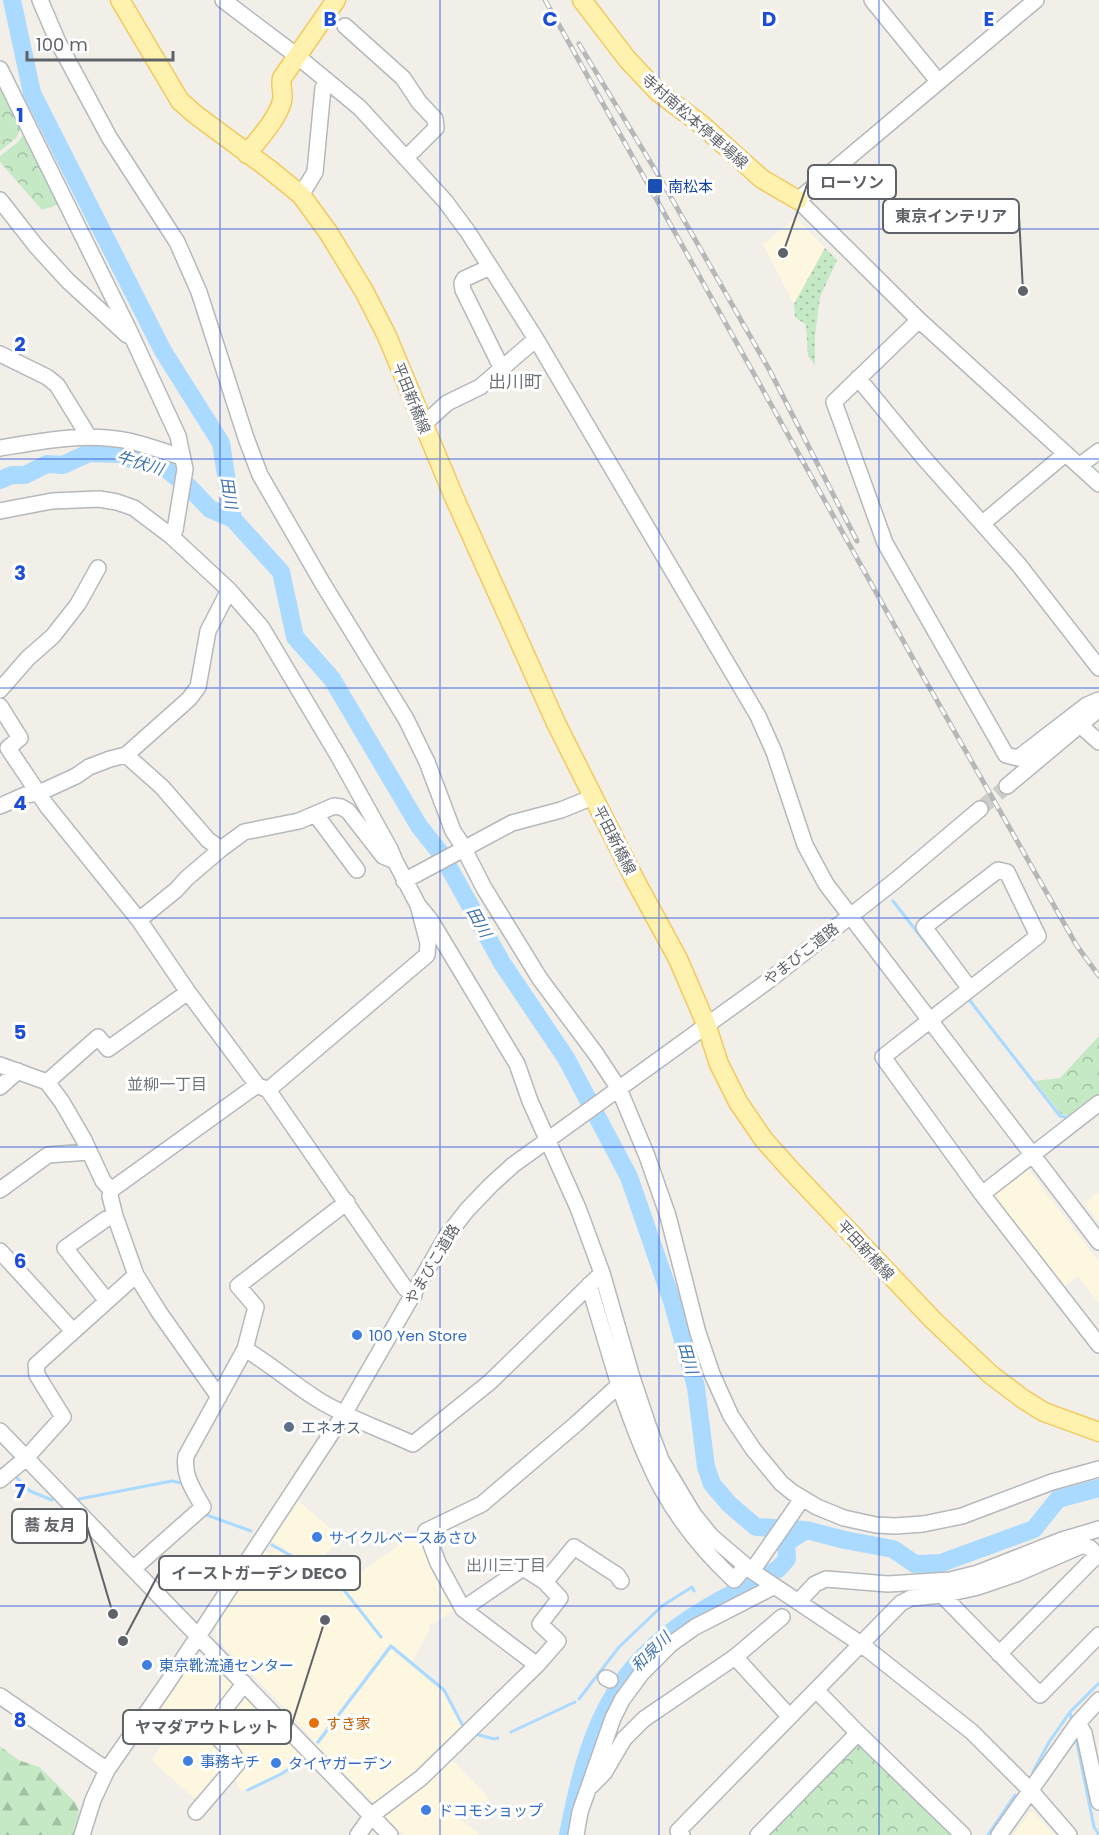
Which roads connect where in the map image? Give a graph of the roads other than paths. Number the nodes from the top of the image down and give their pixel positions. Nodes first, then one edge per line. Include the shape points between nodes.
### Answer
1 (40, 0) edge
2 (120, 0) edge
3 (223, 0) edge
4 (336, 0) edge
5 (582, 0) edge
6 (1036, 0) edge
7 (876, 1) edge
8 (345, 26) dead end
9 (297, 56) junction
10 (0, 69) edge
11 (938, 81) junction
12 (323, 88) dead end
13 (248, 154) junction
14 (407, 157) junction
15 (301, 195) junction
16 (0, 200) edge
17 (798, 200) junction
18 (490, 267) junction
19 (919, 320) junction
20 (536, 339) junction
21 (134, 341) junction
22 (0, 354) edge
23 (502, 369) junction
24 (858, 378) junction
25 (423, 424) junction
26 (89, 437) junction
27 (0, 448) edge
28 (1099, 451) edge
29 (1065, 454) junction
30 (184, 463) junction
31 (1079, 466) junction
32 (1099, 484) edge
33 (0, 511) edge
34 (983, 523) junction
35 (171, 535) junction
36 (98, 568) dead end
37 (229, 590) junction
38 (1099, 668) edge
39 (0, 690) edge
40 (1099, 700) edge
41 (0, 706) edge
42 (1099, 709) edge
43 (1080, 724) junction
44 (1099, 742) edge
45 (126, 755) junction
46 (1007, 786) tunnel mouth
47 (39, 794) junction
48 (593, 797) junction
49 (0, 806) edge
50 (980, 809) tunnel mouth
51 (316, 815) junction
52 (221, 849) junction
53 (463, 850) junction
54 (395, 861) junction
55 (357, 870) dead end
56 (407, 880) junction
57 (418, 905) junction
58 (849, 916) junction
59 (138, 920) junction
60 (970, 989) junction
61 (188, 992) junction
62 (930, 1021) junction
63 (706, 1024) junction
64 (0, 1065) edge
65 (18, 1071) junction
66 (47, 1082) junction
67 (0, 1086) edge
68 (262, 1088) junction
69 (616, 1090) junction
70 (1099, 1103) edge
71 (552, 1137) junction
72 (89, 1152) junction
73 (1033, 1155) junction
74 (0, 1190) edge
75 (111, 1190) junction
76 (982, 1194) junction
77 (347, 1202) junction
78 (115, 1216) junction
79 (1099, 1242) edge
80 (0, 1251) edge
81 (602, 1274) junction
82 (136, 1275) junction
83 (589, 1285) junction
84 (414, 1294) junction
85 (107, 1301) junction
86 (73, 1331) junction
87 (1099, 1345) edge
88 (245, 1349) junction
89 (619, 1385) junction
90 (219, 1396) junction
91 (344, 1414) junction
92 (0, 1431) edge
93 (1099, 1432) edge
94 (26, 1458) junction
95 (1099, 1469) edge
96 (0, 1480) edge
97 (801, 1500) junction
98 (1099, 1529) edge
99 (1098, 1556) edge
100 (134, 1569) junction
101 (760, 1576) junction
102 (621, 1581) dead end
103 (545, 1582) junction
104 (942, 1595) junction
105 (798, 1602) junction
106 (463, 1610) junction
107 (778, 1627) dead end
108 (1099, 1635) edge
109 (198, 1636) junction
110 (861, 1644) junction
111 (999, 1654) junction
112 (735, 1657) junction
113 (537, 1665) junction
114 (244, 1683) junction
115 (816, 1690) junction
116 (0, 1696) edge
117 (1099, 1700) edge
118 (789, 1716) junction
119 (1074, 1728) junction
120 (858, 1733) junction
121 (107, 1770) junction
122 (588, 1788) junction
123 (1031, 1791) junction
124 (1098, 1794) edge
125 (196, 1812) dead end
126 (372, 1815) junction
127 (82, 1835) edge
128 (358, 1835) edge
129 (390, 1835) edge
130 (576, 1835) edge
131 (682, 1835) edge
132 (758, 1835) edge
133 (963, 1835) edge
134 (999, 1835) edge
135 (1069, 1835) edge

1 - 53 street via 109,137 177,242 199,292 260,475 406,719
2 - 13 main road via 180,101
3 - 9 street
4 - 9 main road
5 - 17 main road, 寺村南松本停車場線 via 658,92 762,179
6 - 11 street
7 - 11 street
8 - 14 street via 403,78 435,119 436,128
9 - 13 main road via 282,78 283,99 278,111
9 - 14 street via 360,108
10 - 21 street
11 - 17 street
12 - 15 street via 315,172
13 - 15 main road, 平田新橋線
14 - 18 street via 445,201
15 - 25 main road, 平田新橋線 via 375,311
16 - 21 street via 68,281
17 - 19 street
18 - 20 street
18 - 23 street via 464,279 463,290
19 - 24 street
19 - 29 street
20 - 23 street
20 - 58 street via 759,716 806,845 826,884
21 - 30 street via 178,436
22 - 26 street via 57,385
23 - 25 street via 480,387 447,403
24 - 34 street
24 - 40 street via 834,402 885,543 1006,755 1018,758
25 - 48 main road, 平田新橋線
26 - 27 street
26 - 30 street via 129,441
28 - 31 street
29 - 31 street
29 - 34 street
30 - 35 street via 175,530
31 - 32 street
33 - 35 street via 52,501 99,499 135,508
34 - 38 street
35 - 37 street
36 - 39 street via 78,604 53,636
37 - 45 street via 208,631 198,687
37 - 54 street via 262,628
41 - 47 street via 20,738 8,748
42 - 43 street
43 - 44 street
43 - 46 street
45 - 47 street via 89,767
45 - 52 street
47 - 49 street via 25,795
47 - 59 street
48 - 53 street via 512,823
48 - 63 main road, 平田新橋線 via 678,959
50 - 58 street, やまびこ道路
51 - 52 street via 244,832
51 - 54 street via 334,807 348,811 383,856
51 - 55 street
52 - 59 street
53 - 56 street
53 - 69 street via 540,979 596,1054
54 - 56 street
56 - 57 street
57 - 68 street via 427,954
57 - 71 street via 517,1064 530,1101
58 - 62 street
58 - 63 street, やまびこ道路 via 768,981
59 - 61 street
60 - 60 street via 1038,936 1007,872 998,870 924,927
60 - 62 street
61 - 66 street via 108,1049 98,1037
61 - 68 street
62 - 73 street
62 - 76 street via 883,1057
63 - 69 street, やまびこ道路
63 - 93 main road, 平田新橋線 via 719,1064 738,1102 764,1140 933,1320 1023,1399 1054,1416
64 - 65 street
65 - 66 street
65 - 67 street
66 - 72 street via 62,1101
68 - 75 street
68 - 77 street
69 - 71 street, やまびこ道路
69 - 97 street via 647,1156 668,1216 698,1333 719,1392 765,1464
70 - 73 street
71 - 81 street
71 - 84 street, やまびこ道路 via 506,1171 467,1210 446,1237
72 - 74 street via 48,1155
72 - 75 street
73 - 76 street
73 - 79 street
75 - 78 street
76 - 87 street
77 - 84 street via 405,1288
77 - 88 street via 238,1286 256,1307
78 - 82 street
78 - 85 street via 65,1248
80 - 86 street
81 - 83 street
81 - 101 street via 661,1460 711,1536
82 - 85 street
82 - 90 street
83 - 89 street
83 - 91 street via 490,1382 414,1444
84 - 91 street, やまびこ道路
85 - 86 street
86 - 94 street via 36,1365 37,1375 63,1417
88 - 90 street
88 - 91 street
89 - 101 street via 646,1461 684,1526 734,1580
89 - 106 street via 482,1504 426,1531
90 - 100 street via 186,1456 184,1467 203,1506
91 - 109 street, やまびこ道路
92 - 94 street
94 - 96 street
94 - 100 street
95 - 97 street via 1052,1482 975,1512 923,1524 895,1526 860,1521
97 - 101 street via 764,1554
98 - 105 street via 950,1580 888,1584 826,1579 815,1584
99 - 104 street via 1083,1545 1016,1574
99 - 111 street
100 - 109 street
101 - 105 street
101 - 122 street via 671,1644 641,1674 613,1718
102 - 103 street via 574,1547
103 - 106 street via 523,1568
103 - 113 street via 560,1598 540,1624 562,1637
104 - 110 street via 911,1598 901,1604
104 - 111 street
105 - 110 street
106 - 113 street
107 - 112 street
108 - 111 street via 1040,1695
109 - 114 street
109 - 121 street, やまびこ道路
110 - 115 street
110 - 123 street via 972,1732
112 - 118 street
112 - 122 street via 644,1719
113 - 126 street via 421,1778
114 - 125 street via 216,1728 216,1735 237,1764
114 - 126 street
115 - 118 street
115 - 120 street
116 - 121 street
117 - 119 street
118 - 131 street via 678,1831
119 - 123 street
119 - 124 street via 1084,1733
120 - 132 street
120 - 133 street
121 - 127 street, やまびこ道路
122 - 130 street
123 - 134 street
123 - 135 street
126 - 128 street
126 - 129 street

